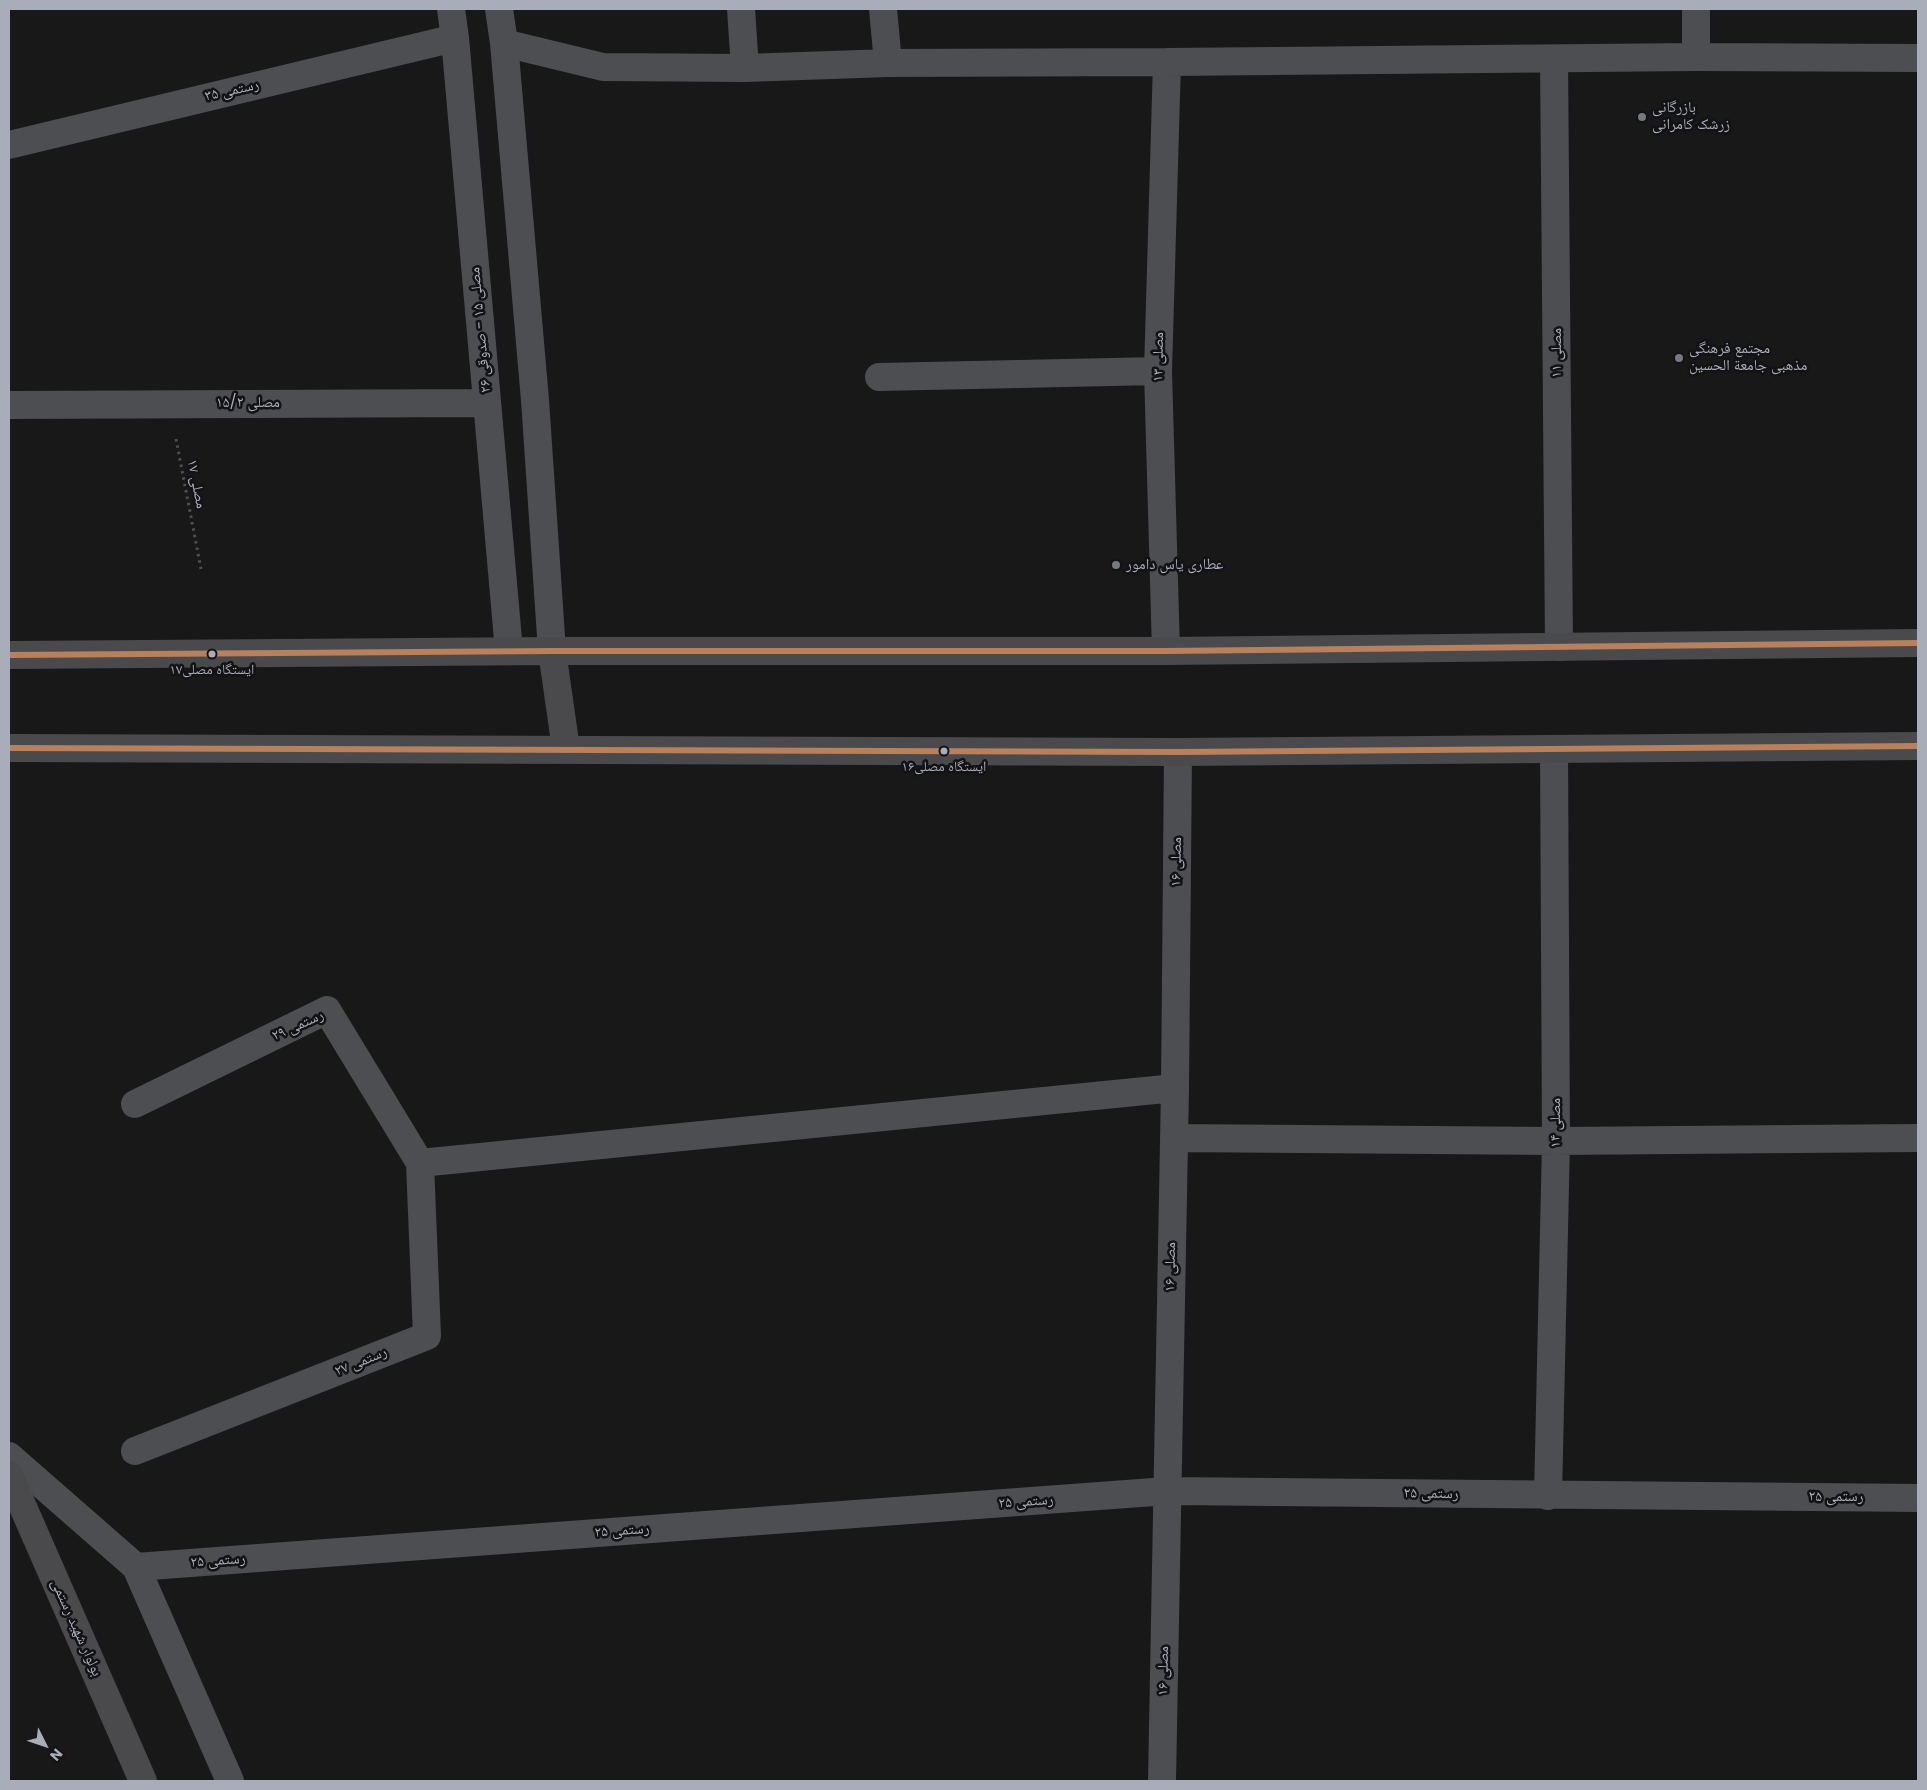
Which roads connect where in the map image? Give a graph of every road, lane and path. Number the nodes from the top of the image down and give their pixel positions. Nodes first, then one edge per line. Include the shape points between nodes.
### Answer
1 (451, 9) edge
2 (499, 9) edge
3 (741, 9) edge
4 (883, 9) edge
5 (1696, 9) edge
6 (455, 38) junction
7 (504, 43) junction
8 (1696, 57) junction
9 (1918, 58) edge
10 (1554, 59) junction
11 (1167, 62) junction
12 (888, 63) junction
13 (745, 68) junction
14 (9, 145) edge
15 (1158, 371) junction
16 (879, 377) dead end
17 (487, 403) junction
18 (170, 404) junction
19 (9, 405) edge
20 (201, 569) dead end
21 (1918, 643) edge
22 (1559, 647) junction
23 (509, 651) junction
24 (552, 651) junction
25 (1166, 651) junction
26 (9, 655) edge
27 (1918, 746) edge
28 (566, 749) junction
29 (1554, 750) junction
30 (13, 751) edge
31 (1178, 752) junction
32 (1175, 1088) junction
33 (135, 1104) dead end
34 (1174, 1138) junction
35 (1918, 1138) edge
36 (1556, 1141) junction
37 (420, 1163) junction
38 (135, 1451) dead end
39 (9, 1456) edge
40 (9, 1475) edge
41 (1167, 1491) junction
42 (1548, 1496) junction
43 (1918, 1498) edge
44 (136, 1567) junction
45 (143, 1781) edge
46 (230, 1781) edge
47 (1162, 1781) edge

1 - 6 street, مصلی ۱۵ - صدوقی ۲۶
2 - 7 street
3 - 13 street
4 - 12 street
5 - 8 street
6 - 14 street, رستمی ۳۵
6 - 17 street, مصلی ۱۵ - صدوقی ۲۶
7 - 13 street via 603,67
7 - 24 street via 534,390
8 - 9 street
8 - 10 street
10 - 11 street
10 - 22 street, مصلی ۱۱
11 - 12 street
11 - 15 street, مصلی ۱۳
12 - 13 street
15 - 16 street
15 - 25 street, مصلی ۱۳
17 - 18 street, مصلی ۱۵/۲
17 - 23 street, مصلی ۱۵ - صدوقی ۲۶
18 - 19 street, مصلی ۱۵/۲
18 - 20 path, مصلی ۱۷
21 - 22 main road
22 - 25 main road
23 - 24 main road
23 - 26 main road
24 - 25 main road
24 - 28 main road
27 - 29 main road
28 - 30 main road
28 - 31 main road
29 - 31 main road
29 - 36 street, مصلی ۱۴
31 - 32 street, مصلی ۱۶
32 - 34 street, مصلی ۱۶
32 - 37 street
33 - 37 street, رستمی ۲۹ via 327,1010
34 - 36 street
34 - 41 street, مصلی ۱۶
35 - 36 street
36 - 42 street, مصلی ۱۴
37 - 38 street, رستمی ۲۷ via 427,1336
39 - 44 street
40 - 45 main road, بولوار شهید رستمی
41 - 42 street, رستمی ۲۵
41 - 44 street, رستمی ۲۵
41 - 47 street, مصلی ۱۶
42 - 43 street, رستمی ۲۵
44 - 46 street

